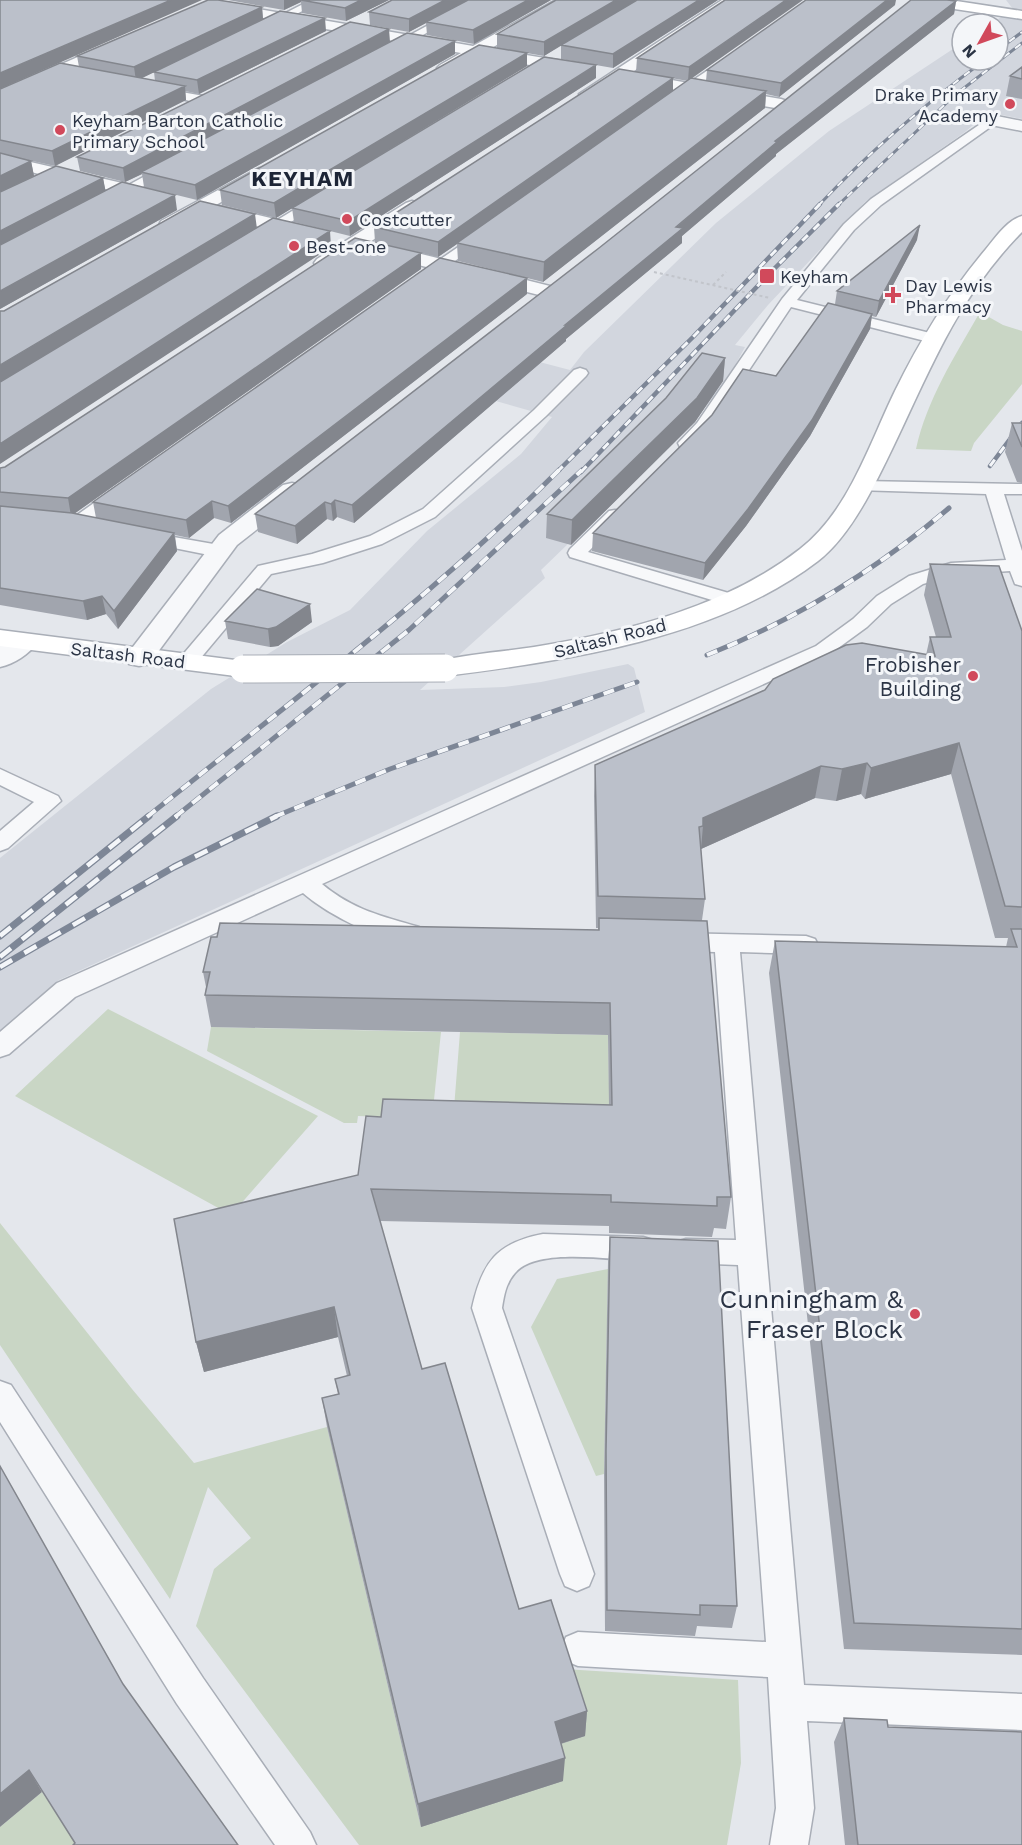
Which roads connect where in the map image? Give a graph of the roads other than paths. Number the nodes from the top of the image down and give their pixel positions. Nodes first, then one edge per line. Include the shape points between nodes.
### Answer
1 (320, 0) edge
2 (483, 0) edge
3 (566, 0) edge
4 (726, 0) edge
5 (731, 0) edge
6 (913, 2) edge
7 (209, 4) edge
8 (1015, 14) edge
9 (283, 17) junction
10 (367, 19) dead end
11 (348, 29) junction
12 (252, 32) edge
13 (135, 38) edge
14 (329, 38) edge
15 (408, 39) junction
16 (746, 47) edge
17 (476, 51) junction
18 (567, 51) edge
19 (377, 56) edge
20 (547, 63) junction
21 (60, 70) junction
22 (435, 74) edge
23 (82, 75) edge
24 (527, 75) edge
25 (616, 75) junction
26 (147, 82) edge
27 (688, 88) junction
28 (799, 90) edge
29 (0, 97) edge
30 (209, 98) joint
31 (576, 101) edge
32 (781, 104) junction
33 (659, 108) edge
34 (184, 111) edge
35 (763, 118) edge
36 (992, 120) joint
37 (1022, 126) edge
38 (0, 160) edge
39 (183, 160) edge
40 (79, 163) edge
41 (272, 166) edge
42 (57, 173) junction
43 (38, 183) edge
44 (127, 189) junction
45 (336, 189) edge
46 (425, 198) edge
47 (98, 205) edge
48 (201, 206) junction
49 (1022, 222) edge
50 (497, 224) edge
51 (276, 225) junction
52 (150, 235) edge
53 (247, 243) edge
54 (354, 244) junction
55 (440, 265) junction
56 (305, 276) edge
57 (564, 278) edge
58 (411, 285) edge
59 (547, 291) junction
60 (787, 302) junction
61 (529, 305) edge
62 (933, 338) junction
63 (580, 373) dead end
64 (678, 452) edge
65 (312, 475) edge
66 (134, 483) edge
67 (862, 486) junction
68 (993, 488) junction
69 (1022, 489) edge
70 (628, 502) edge
71 (55, 521) edge
72 (76, 524) junction
73 (98, 528) edge
74 (131, 534) edge
75 (219, 551) junction
76 (1020, 570) edge
77 (732, 600) junction
78 (12, 640) edge
79 (139, 658) junction
80 (0, 659) edge
81 (187, 662) junction
82 (0, 776) edge
83 (0, 843) edge
84 (306, 883) junction
85 (432, 935) edge
86 (656, 942) edge
87 (727, 944) junction
88 (831, 946) edge
89 (0, 1047) edge
90 (753, 1253) junction
91 (0, 1395) edge
92 (577, 1574) dead end
93 (578, 1649) dead end
94 (783, 1660) junction
95 (788, 1702) junction
96 (1022, 1712) edge
97 (297, 1845) edge
98 (789, 1845) edge

1 - 9 lane
2 - 15 lane
3 - 17 street
4 - 5 lane
5 - 25 street
6 - 8 main road
7 - 9 street
9 - 11 street
9 - 12 lane
10 - 11 street
11 - 14 street
11 - 15 street
13 - 21 street
15 - 17 street
15 - 19 lane
16 - 27 lane
17 - 20 street
17 - 22 street
18 - 20 lane
20 - 24 lane
20 - 25 street
21 - 23 lane
21 - 29 street
25 - 27 street
25 - 31 street
26 - 30 lane
27 - 32 street
27 - 33 lane
28 - 32 street
30 - 34 street
32 - 35 street
36 - 37 street
36 - 60 lane via 862,215
38 - 42 street
39 - 44 lane
40 - 42 street
41 - 48 street
42 - 43 street
42 - 44 street
44 - 47 lane
44 - 48 street
45 - 51 lane
46 - 54 street
48 - 51 street
48 - 52 street
49 - 62 main road, Saltash Road via 977,270
50 - 55 lane
51 - 53 lane
51 - 54 street
54 - 55 street
54 - 56 street
55 - 58 lane
55 - 59 street
57 - 59 street
59 - 61 street
60 - 62 lane
60 - 64 lane via 703,426
62 - 67 main road, Saltash Road
63 - 81 lane via 429,513 376,540 265,570
65 - 75 street
66 - 72 lane
67 - 68 lane
67 - 77 main road, Saltash Road via 811,553 788,571
68 - 69 lane
68 - 76 lane
70 - 77 lane via 577,553
71 - 72 lane
72 - 73 lane
74 - 75 lane
75 - 79 street
76 - 84 lane via 951,569 916,580 884,600 823,650
77 - 81 main road, Saltash Road, bridge via 664,626 519,660 445,668 243,669
78 - 79 main road, Saltash Road
78 - 80 street
79 - 81 main road, Saltash Road
82 - 83 lane via 50,801
84 - 85 lane via 350,914 386,929
84 - 89 lane via 66,990
86 - 87 lane
87 - 88 lane
87 - 90 lane
90 - 92 lane via 543,1245 509,1258 490,1288 487,1308
90 - 94 lane
91 - 97 lane via 190,1691
93 - 94 lane
94 - 95 lane
95 - 96 lane
95 - 98 lane via 795,1808

